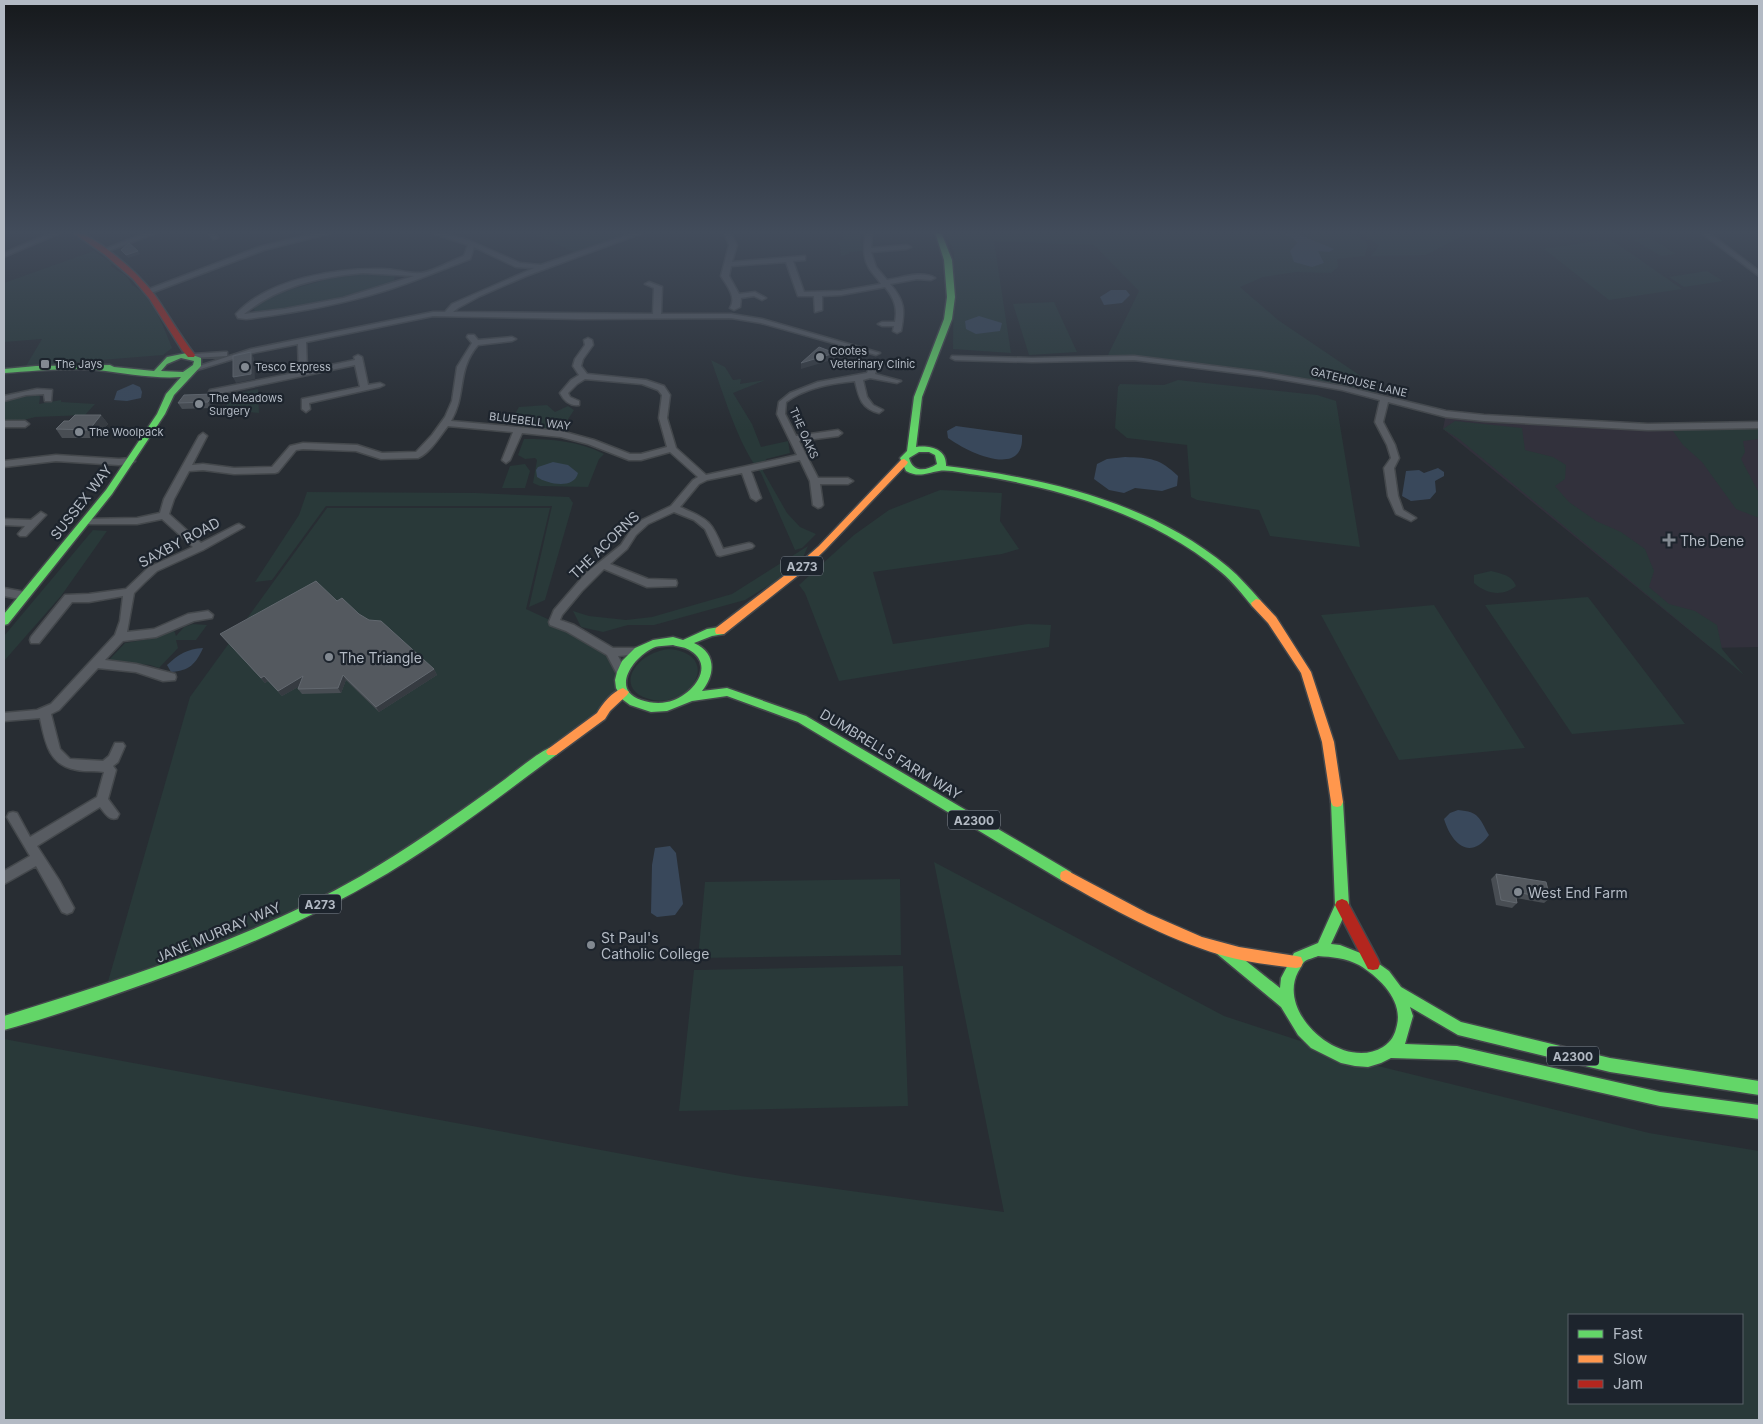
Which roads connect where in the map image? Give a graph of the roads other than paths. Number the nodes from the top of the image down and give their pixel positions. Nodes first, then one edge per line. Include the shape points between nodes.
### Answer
1 (152, 298) edge
2 (261, 298) edge
3 (347, 298) edge
4 (470, 298) edge
5 (658, 298) edge
6 (737, 298) edge
7 (818, 298) edge
8 (896, 298) edge
9 (950, 298) edge
10 (734, 308) dead end
11 (818, 310) dead end
12 (450, 312) junction
13 (657, 316) junction
14 (882, 324) dead end
15 (512, 339) dead end
16 (588, 340) dead end
17 (302, 341) junction
18 (178, 343) junction
19 (251, 351) junction
20 (876, 353) dead end
21 (192, 356) junction
22 (955, 358) dead end
23 (168, 360) junction
24 (99, 368) junction
25 (192, 370) junction
26 (4, 371) edge
27 (303, 374) junction
28 (160, 375) junction
29 (584, 376) junction
30 (859, 380) junction
31 (897, 381) dead end
32 (380, 385) dead end
33 (364, 388) junction
34 (213, 392) edge
35 (170, 394) junction
36 (4, 399) edge
37 (48, 399) dead end
38 (1386, 399) junction
39 (576, 403) dead end
40 (306, 409) dead end
41 (879, 410) dead end
42 (445, 423) junction
43 (4, 424) edge
44 (25, 424) dead end
45 (1759, 425) edge
46 (914, 426) junction
47 (518, 431) junction
48 (838, 433) dead end
49 (203, 436) dead end
50 (794, 439) junction
51 (672, 449) junction
52 (929, 449) junction
53 (911, 451) junction
54 (418, 455) junction
55 (801, 457) junction
56 (131, 460) junction
57 (506, 460) dead end
58 (904, 462) junction
59 (4, 464) edge
60 (414, 465) dead end
61 (941, 465) junction
62 (186, 468) junction
63 (746, 470) junction
64 (922, 473) junction
65 (704, 478) junction
66 (815, 481) junction
67 (848, 481) dead end
68 (877, 492) junction
69 (756, 498) dead end
70 (818, 505) dead end
71 (674, 508) junction
72 (164, 514) junction
73 (41, 515) dead end
74 (1411, 518) dead end
75 (86, 521) junction
76 (4, 522) edge
77 (32, 523) junction
78 (239, 527) dead end
79 (23, 534) dead end
80 (749, 546) dead end
81 (200, 548) junction
82 (603, 565) junction
83 (672, 583) dead end
84 (4, 592) edge
85 (129, 592) junction
86 (25, 596) junction
87 (208, 615) dead end
88 (4, 621) edge
89 (720, 631) junction
90 (120, 637) junction
91 (35, 640) dead end
92 (685, 643) junction
93 (638, 651) junction
94 (611, 652) junction
95 (704, 656) junction
96 (97, 664) junction
97 (621, 671) junction
98 (708, 673) junction
99 (171, 677) dead end
100 (623, 692) junction
101 (727, 692) junction
102 (693, 697) junction
103 (629, 708) junction
104 (45, 713) junction
105 (601, 716) junction
106 (4, 717) edge
107 (119, 746) dead end
108 (105, 766) junction
109 (102, 800) junction
110 (113, 814) dead end
111 (13, 817) dead end
112 (30, 844) junction
113 (38, 858) junction
114 (4, 878) edge
115 (1342, 905) junction
116 (67, 908) dead end
117 (1221, 949) junction
118 (1322, 949) junction
119 (1296, 962) junction
120 (1373, 964) junction
121 (1398, 992) junction
122 (1288, 1005) junction
123 (4, 1023) edge
124 (1392, 1051) junction
125 (1759, 1088) edge
126 (1759, 1112) edge

1 - 18 main road
2 - 3 street via 248,306 249,311 258,315
4 - 12 street
5 - 13 street
6 - 10 street
7 - 11 street
8 - 14 street via 900,308 898,327
9 - 46 main road via 948,319 918,397
12 - 13 street via 503,316
12 - 17 street
13 - 20 street via 731,316 762,321
15 - 42 street via 473,340 459,368 456,400
16 - 29 street via 589,345 577,366
17 - 19 street
17 - 27 street
18 - 21 main road
18 - 23 main road via 177,354
19 - 21 street
19 - 25 street
21 - 23 main road
21 - 25 main road via 199,362
22 - 38 street, GATEHOUSE LANE via 1134,358 1270,376
23 - 24 main road via 142,366
23 - 28 main road via 158,368
24 - 26 main road
24 - 28 main road
25 - 28 main road via 175,376
25 - 35 main road, SUSSEX WAY
27 - 33 street via 358,359
27 - 34 street
28 - 35 main road
29 - 39 street via 564,393 567,399
29 - 51 street via 643,382 661,388 666,395 663,418
30 - 31 street, THE OAKS via 872,371
30 - 41 street via 870,408
30 - 50 street, THE OAKS via 833,381 784,400 780,406 781,414
32 - 33 street
33 - 40 street via 304,401
35 - 56 main road, SUSSEX WAY
36 - 37 street via 36,391 49,392
38 - 45 street, GATEHOUSE LANE via 1446,414 1484,418 1648,427
38 - 74 street via 1379,422 1395,458 1389,468 1393,496 1399,512
42 - 47 street, BLUEBELL WAY
42 - 54 street
43 - 44 street
46 - 52 main road
46 - 53 main road
47 - 51 street, BLUEBELL WAY via 561,434 629,457
47 - 57 street
48 - 50 street
49 - 62 street
50 - 55 street, THE OAKS
51 - 65 street
52 - 53 main road
52 - 61 main road via 939,454
53 - 58 main road
54 - 60 street
54 - 62 street via 381,456 357,448 303,446 293,448 275,473
55 - 63 street
55 - 66 street, THE OAKS
56 - 59 street via 56,458
56 - 75 main road, SUSSEX WAY
58 - 64 main road via 910,470
58 - 68 main road, A273
61 - 64 main road
61 - 115 main road via 1076,494 1150,521 1184,540 1225,570 1272,620 1306,672 1328,742 1339,813
62 - 72 street
63 - 65 street
63 - 69 street
64 - 68 main road, A273
65 - 71 street, THE ACORNS via 696,482
66 - 67 street
66 - 70 street, THE OAKS
68 - 89 main road, A273 via 797,571
71 - 80 street via 709,527 722,557
71 - 82 street, THE ACORNS via 645,522
72 - 75 street via 137,521
72 - 81 street
73 - 77 street
75 - 86 main road, SUSSEX WAY
76 - 77 street
77 - 79 street
78 - 81 street, SAXBY ROAD
81 - 85 street, SAXBY ROAD via 154,569
82 - 83 street via 647,583
82 - 94 street, THE ACORNS via 578,588 554,622
84 - 86 street
85 - 90 street
85 - 91 street via 69,598
86 - 88 main road, SUSSEX WAY
87 - 90 street via 192,617 156,633
89 - 92 main road, A273
89 - 95 main road, A273
90 - 96 street
92 - 93 main road via 661,642
92 - 95 main road
93 - 94 street
93 - 97 main road via 626,661
94 - 97 street
95 - 98 main road
96 - 99 street via 138,668 163,678
96 - 104 street
97 - 100 main road via 619,682
98 - 101 main road, DUMBRELLS FARM WAY / A2300
98 - 102 main road
100 - 103 main road
100 - 105 main road, JANE MURRAY WAY / A273
101 - 102 main road, DUMBRELLS FARM WAY / A2300
101 - 117 main road, DUMBRELLS FARM WAY / A2300 via 802,719 1099,895 1176,932
102 - 103 main road via 661,708
103 - 105 main road, JANE MURRAY WAY / A273 via 613,716
104 - 106 street
104 - 108 street via 55,754 78,768
105 - 123 main road, JANE MURRAY WAY / A273 via 420,847 364,881 262,932 174,968
107 - 108 street via 114,759
108 - 109 street via 110,770 110,777
109 - 110 street
109 - 112 street
111 - 112 street
112 - 113 street
113 - 114 street
113 - 116 street
115 - 118 main road
115 - 120 main road
117 - 119 main road, DUMBRELLS FARM WAY / A2300
117 - 122 main road, DUMBRELLS FARM WAY / A2300
118 - 119 main road via 1308,953
118 - 120 main road via 1339,949
119 - 122 main road via 1288,974
120 - 121 main road
121 - 124 main road via 1405,1008 1406,1025 1401,1040
121 - 125 main road, A2300 via 1458,1028 1610,1065
122 - 124 main road via 1308,1037 1342,1057 1361,1061
124 - 126 main road, A2300 via 1458,1053 1660,1099

